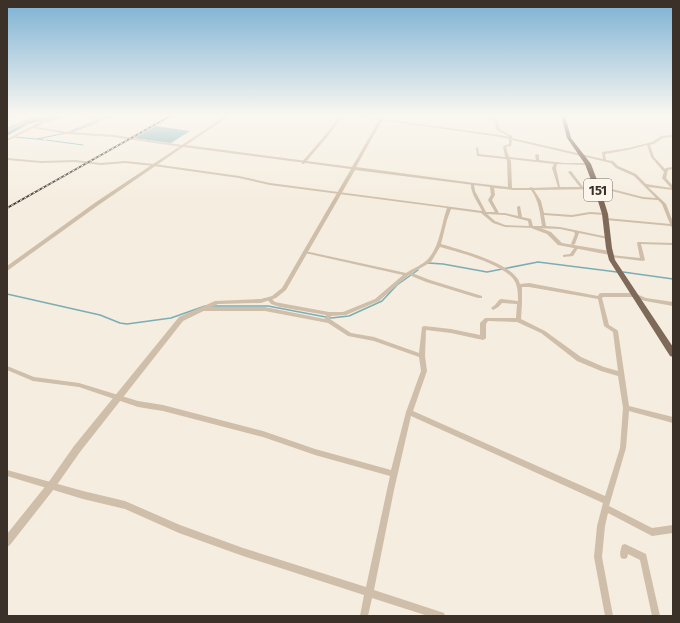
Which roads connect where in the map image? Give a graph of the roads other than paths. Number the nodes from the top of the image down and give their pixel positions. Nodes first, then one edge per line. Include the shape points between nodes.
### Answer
1 (169, 144) edge
2 (185, 144) edge
3 (320, 144) edge
4 (367, 144) edge
5 (510, 144) edge
6 (535, 144) edge
7 (574, 144) edge
8 (648, 144) joint
9 (182, 146) junction
10 (477, 148) dead end
11 (537, 154) dead end
12 (583, 156) junction
13 (507, 157) junction
14 (7, 159) edge
15 (605, 160) junction
16 (538, 161) junction
17 (304, 163) junction
18 (556, 163) junction
19 (588, 164) junction
20 (154, 165) junction
21 (673, 168) edge
22 (353, 169) junction
23 (665, 171) junction
24 (570, 172) dead end
25 (473, 184) junction
26 (645, 185) junction
27 (492, 186) junction
28 (559, 187) junction
29 (510, 188) junction
30 (532, 188) junction
31 (582, 188) junction
32 (597, 188) junction
33 (673, 188) edge
34 (339, 192) junction
35 (658, 199) junction
36 (449, 208) junction
37 (519, 208) dead end
38 (666, 210) junction
39 (673, 211) edge
40 (484, 213) junction
41 (498, 214) junction
42 (542, 214) junction
43 (606, 216) junction
44 (520, 217) junction
45 (672, 226) edge
46 (532, 227) junction
47 (544, 227) junction
48 (576, 231) junction
49 (608, 238) junction
50 (673, 244) edge
51 (440, 245) junction
52 (574, 246) junction
53 (305, 252) junction
54 (610, 255) junction
55 (565, 256) dead end
56 (7, 269) edge
57 (409, 274) junction
58 (519, 287) junction
59 (634, 295) junction
60 (480, 297) dead end
61 (600, 298) junction
62 (269, 299) junction
63 (519, 303) junction
64 (673, 304) edge
65 (205, 307) junction
66 (492, 308) dead end
67 (328, 317) junction
68 (518, 320) junction
69 (673, 354) edge
70 (422, 356) junction
71 (7, 368) edge
72 (621, 374) junction
73 (118, 397) junction
74 (626, 408) junction
75 (409, 412) junction
76 (673, 420) edge
77 (7, 473) edge
78 (393, 474) junction
79 (51, 486) junction
80 (606, 504) junction
81 (673, 529) edge
82 (7, 542) edge
83 (624, 555) dead end
84 (369, 592) junction
85 (364, 616) edge
86 (441, 616) edge
87 (609, 616) edge
88 (656, 616) edge

1 - 9 street
2 - 9 street
3 - 17 street
4 - 22 street
5 - 13 street via 504,146
6 - 12 street
7 - 12 main road, 151
8 - 15 street via 604,153
8 - 23 street via 653,157
9 - 17 street
9 - 20 street
10 - 13 street via 478,155
11 - 16 street
12 - 15 street
12 - 19 main road, 151
13 - 16 street
13 - 29 street via 510,161
14 - 20 street
15 - 26 street via 635,175
16 - 18 street
17 - 22 street
18 - 19 street
18 - 28 street via 554,168
19 - 32 main road, 151
20 - 34 street via 270,184
20 - 56 street
21 - 23 street
22 - 25 street
22 - 34 street
23 - 33 street via 664,178
24 - 31 street
25 - 27 street
25 - 40 street via 472,188
26 - 33 street
26 - 35 street
27 - 29 street
27 - 41 street via 493,195 490,200
28 - 30 street
28 - 31 street
29 - 30 street
30 - 42 street
31 - 32 street
32 - 35 street
32 - 43 main road, 151
34 - 36 street
34 - 53 street
35 - 38 street
36 - 40 street
36 - 51 street via 444,220
37 - 44 street
38 - 39 street
38 - 45 street
40 - 41 street
40 - 46 street via 499,224
41 - 44 street
42 - 43 street via 572,216 590,213
42 - 47 street
43 - 45 street
43 - 49 main road, 151
44 - 46 street via 530,220
46 - 47 street
46 - 52 street via 549,233 560,244
47 - 48 street
48 - 49 street
48 - 52 street
49 - 54 main road, 151
50 - 54 street via 639,243 643,260
51 - 57 street via 429,261
51 - 58 street via 504,269 516,280
52 - 54 street
52 - 55 street via 571,256
53 - 57 street
53 - 62 street via 284,289
54 - 59 main road, 151
57 - 60 street
57 - 67 street via 372,303
58 - 61 street via 522,285
58 - 63 street
59 - 61 street via 601,295
59 - 64 street via 645,300
59 - 69 main road, 151
61 - 72 street via 607,326 614,331
62 - 65 street via 253,302 224,301
62 - 67 street via 276,304
63 - 66 street via 501,301
63 - 68 street
65 - 67 street via 265,308
65 - 73 street via 178,323
67 - 70 street via 350,335 374,339
68 - 70 street via 487,319 483,323 483,338 424,328
68 - 72 street via 543,332 579,359
70 - 75 street via 424,371
71 - 73 street via 33,379 79,385
72 - 74 street
73 - 78 street via 263,434
73 - 79 street
74 - 76 street
74 - 80 street via 623,448
75 - 78 street
75 - 80 street
77 - 79 street
78 - 84 street
79 - 82 street
79 - 84 street via 125,505 236,550
80 - 81 street via 652,532
80 - 87 street via 598,557
83 - 88 street via 625,548 643,557
84 - 85 street
84 - 86 street

